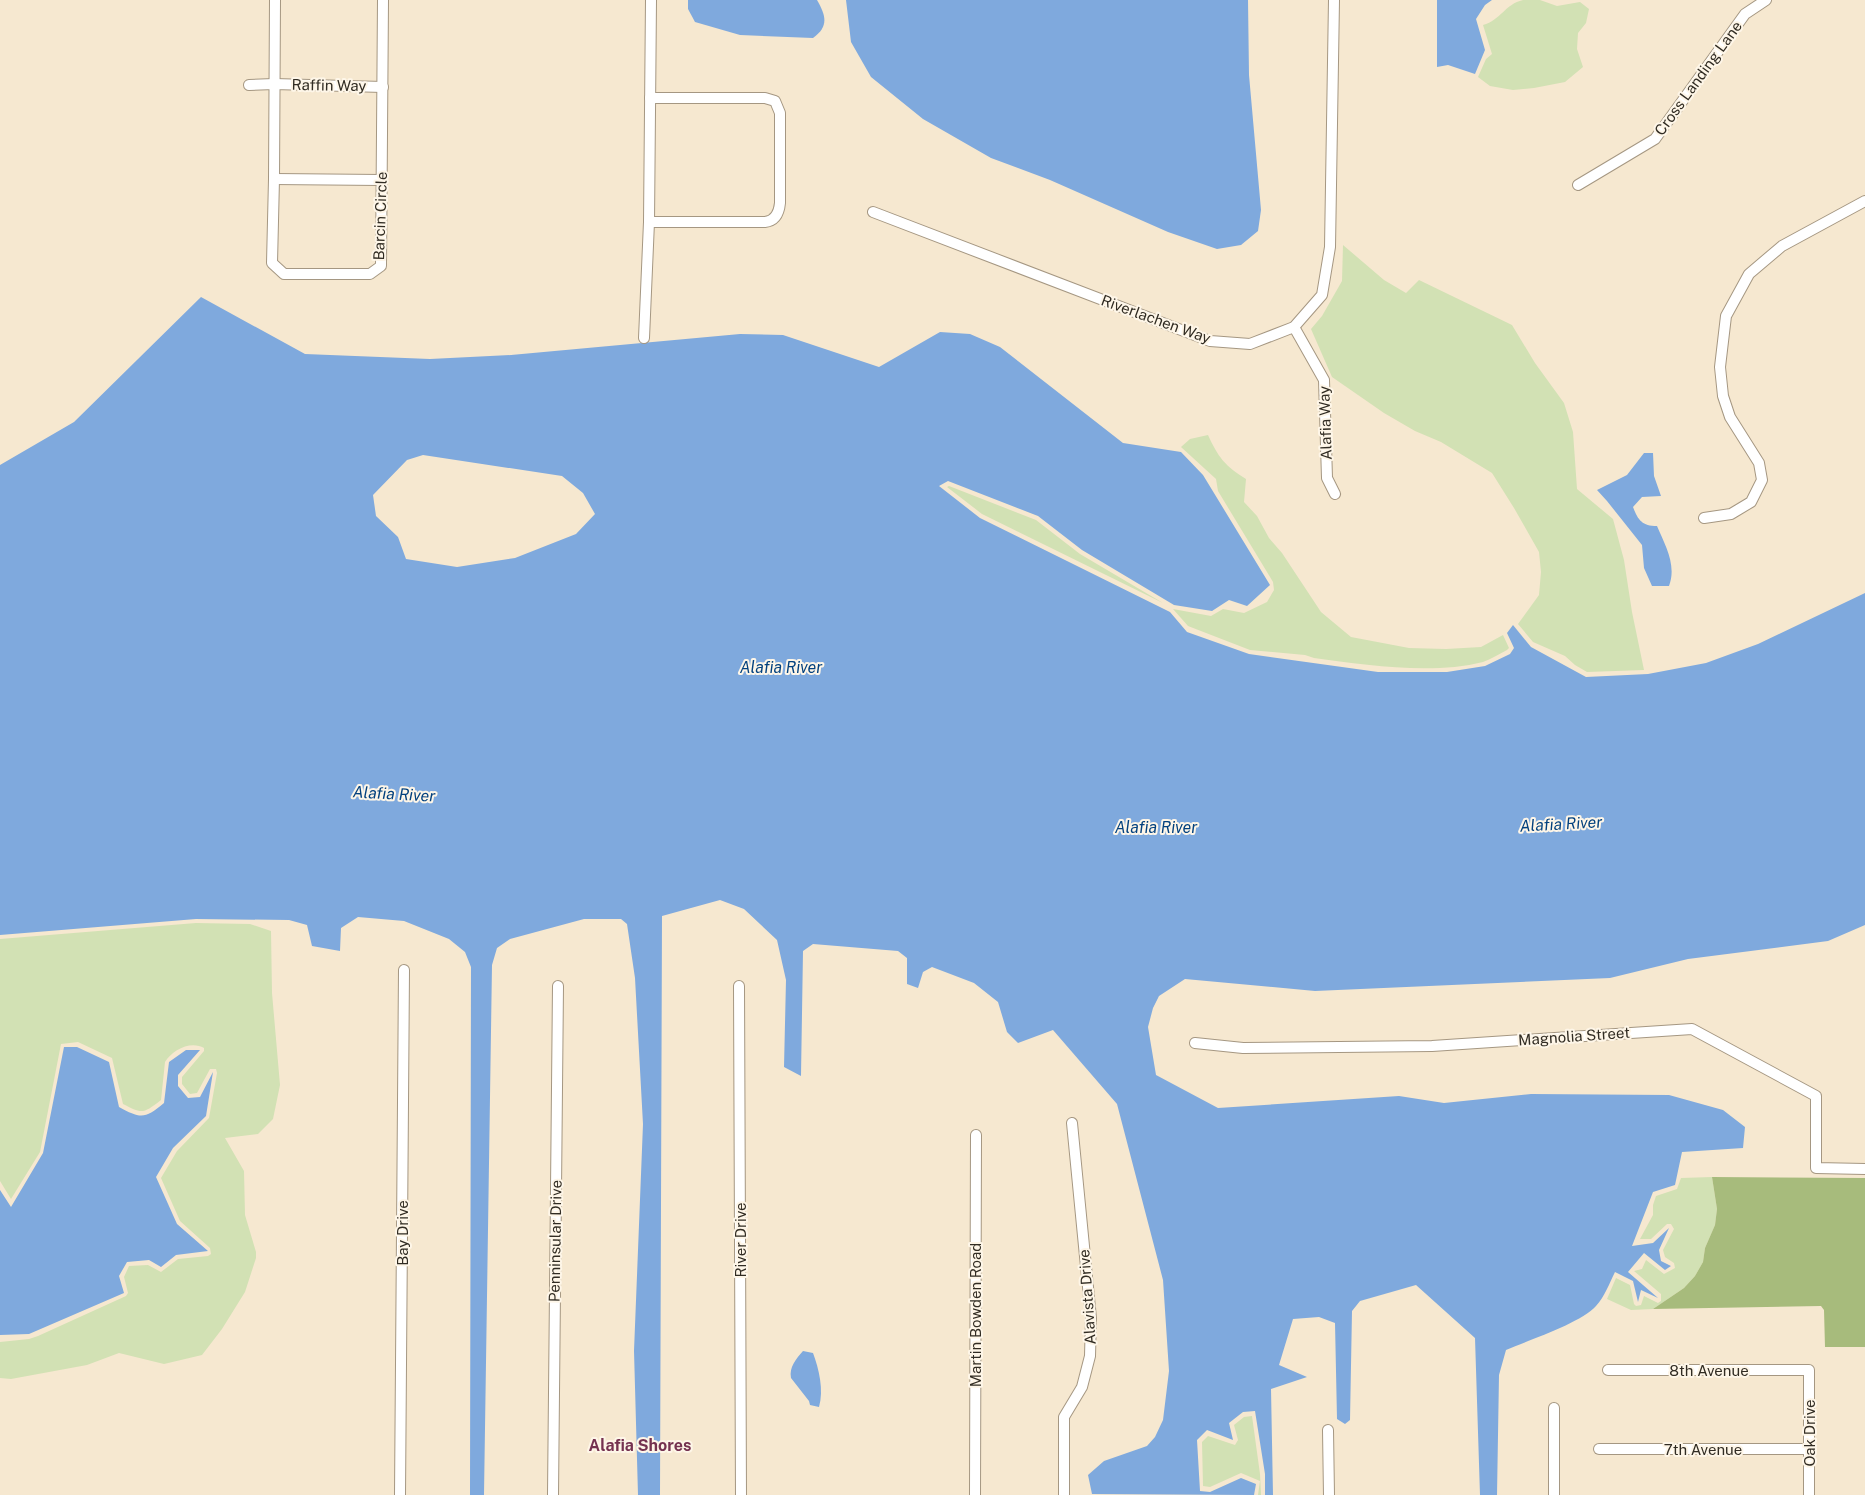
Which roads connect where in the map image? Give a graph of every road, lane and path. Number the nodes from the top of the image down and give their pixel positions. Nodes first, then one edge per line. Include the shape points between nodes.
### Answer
1 (275, 0) edge
2 (383, 0) edge
3 (651, 0) edge
4 (1334, 0) edge
5 (1766, 0) edge
6 (274, 84) junction
7 (249, 85) dead end
8 (383, 86) junction
9 (650, 98) junction
10 (274, 179) junction
11 (381, 180) junction
12 (1578, 185) dead end
13 (1865, 201) edge
14 (873, 212) dead end
15 (649, 222) junction
16 (1294, 327) junction
17 (644, 338) dead end
18 (1335, 494) dead end
19 (1704, 518) dead end
20 (404, 970) dead end
21 (558, 986) dead end
22 (739, 986) dead end
23 (1195, 1043) dead end
24 (1072, 1123) dead end
25 (976, 1135) dead end
26 (1865, 1169) edge
27 (1608, 1370) dead end
28 (1809, 1370) joint
29 (1554, 1408) dead end
30 (1328, 1430) dead end
31 (1808, 1449) junction
32 (1599, 1450) dead end
33 (400, 1495) edge
34 (553, 1495) edge
35 (741, 1495) edge
36 (975, 1495) edge
37 (1064, 1495) edge
38 (1328, 1495) edge
39 (1554, 1495) edge
40 (1809, 1495) edge

1 - 6 street, Barcin Circle
2 - 8 street, Barcin Circle
3 - 9 street
4 - 16 street, Riverlachen Way via 1330,246 1322,295
5 - 12 street, Cross Landing Lane via 1745,14 1655,139
6 - 7 street, Raffin Way
6 - 8 street, Raffin Way
6 - 10 street, Barcin Circle
8 - 11 street, Barcin Circle
9 - 15 street
9 - 15 street via 764,98 775,101 780,113 780,193 778,213 770,222
10 - 11 street
10 - 11 street, Barcin Circle via 272,263 284,274 370,274 381,266
13 - 19 street via 1782,246 1749,274 1726,316 1720,367 1723,396 1730,418 1759,463 1762,480 1751,502 1731,514
14 - 16 street, Riverlachen Way via 1210,341 1250,344
15 - 17 street
16 - 18 street, Alafia Way via 1324,380 1327,478
20 - 33 street, Bay Drive
21 - 34 street, Penninsular Drive
22 - 35 street, River Drive
23 - 26 street, Magnolia Street via 1243,1048 1432,1046 1692,1029 1816,1096 1816,1168
24 - 37 street, Alavista Drive via 1091,1328 1090,1356 1082,1387 1064,1417
25 - 36 street, Martin Bowden Road
27 - 28 street, 8th Avenue
28 - 31 street, Oak Drive
29 - 39 street
30 - 38 street
31 - 32 street, 7th Avenue
31 - 40 street, Oak Drive

